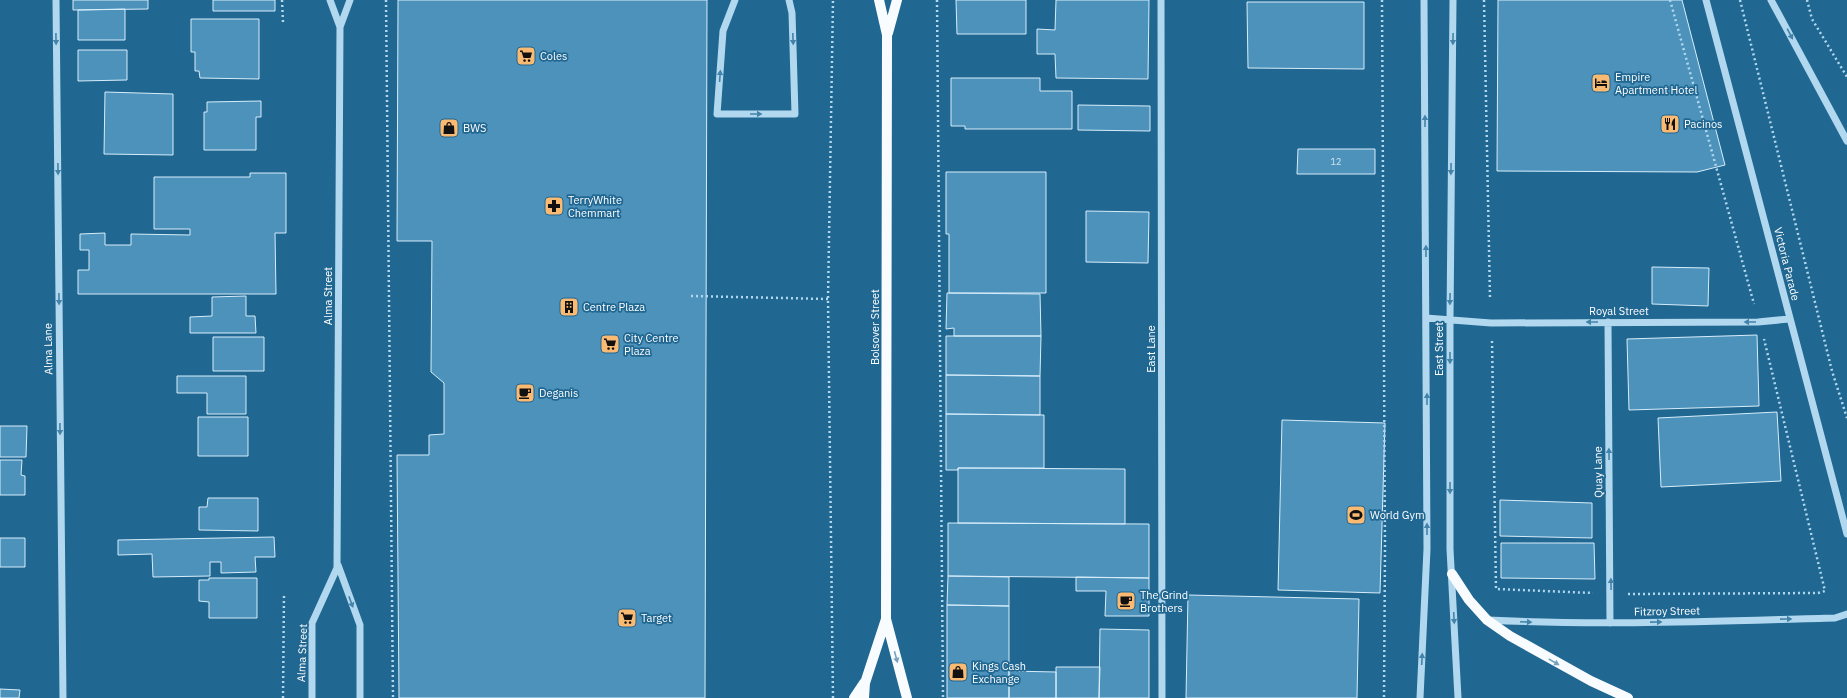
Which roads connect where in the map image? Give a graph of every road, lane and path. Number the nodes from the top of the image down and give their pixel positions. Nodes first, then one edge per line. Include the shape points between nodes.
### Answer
1 (56, 0) edge
2 (282, 0) edge
3 (330, 0) edge
4 (350, 0) edge
5 (386, 0) edge
6 (735, 0) edge
7 (789, 0) edge
8 (833, 0) edge
9 (879, 0) edge
10 (897, 0) edge
11 (937, 0) edge
12 (1161, 0) edge
13 (1382, 0) edge
14 (1424, 0) edge
15 (1453, 0) edge
16 (1484, 0) edge
17 (1670, 0) edge
18 (1706, 0) edge
19 (1740, 0) edge
20 (1771, 0) edge
21 (1807, 0) edge
22 (284, 22) dead end
23 (340, 28) junction
24 (887, 35) junction
25 (1847, 77) edge
26 (1847, 141) edge
27 (691, 296) dead end
28 (1490, 298) dead end
29 (828, 299) junction
30 (1754, 307) dead end
31 (1426, 318) junction
32 (1450, 319) junction
33 (1789, 319) junction
34 (1608, 322) junction
35 (1491, 334) dead end
36 (1763, 336) dead end
37 (1847, 418) edge
38 (1847, 534) edge
39 (338, 567) junction
40 (1452, 574) junction
41 (284, 594) dead end
42 (1611, 594) junction
43 (1847, 614) edge
44 (886, 619) junction
45 (1487, 620) junction
46 (1610, 623) junction
47 (864, 682) junction
48 (63, 698) edge
49 (283, 698) edge
50 (312, 698) edge
51 (360, 698) edge
52 (393, 698) edge
53 (833, 698) edge
54 (854, 698) edge
55 (864, 698) edge
56 (907, 698) edge
57 (943, 698) edge
58 (1162, 698) edge
59 (1384, 698) edge
60 (1420, 698) edge
61 (1458, 698) edge
62 (1628, 698) edge

1 -> 48 street, Alma Lane
2 - 22 path
3 - 23 street, Alma Street
4 - 23 street, Alma Street
5 - 52 path
7 -> 6 street via 792,14 795,114 718,114 723,31
8 - 29 path
9 - 24 main road, Bolsover Street
10 - 24 main road, Bolsover Street
11 - 57 path
12 - 58 street, East Lane
13 - 59 path
31 -> 14 street, East Street
15 -> 32 street, East Street
16 - 28 path
17 - 30 path
18 - 33 street, Victoria Parade
19 - 37 path via 1830,363
20 -> 26 street
21 - 25 path via 1812,19
23 - 39 street, Alma Street
24 - 44 main road, Bolsover Street
27 - 29 path
29 - 53 path
31 - 32 street, Royal Street
60 -> 31 street, East Street via 1427,549
34 -> 32 street, Royal Street via 1491,323
32 -> 40 street, East Street
33 -> 34 street, Royal Street via 1758,322
33 - 38 street, Victoria Parade
42 -> 34 street, Quay Lane
35 - 42 path via 1496,589
36 - 42 path via 1825,591
39 - 50 street, Alma Street via 312,623
39 -> 51 street, Alma Street via 360,625
40 - 45 main road via 1469,600
40 -> 61 street, East Street
41 - 49 path
42 - 46 street, Quay Lane
46 -> 43 street, Fitzroy Street via 1835,618
44 - 47 main road, Bolsover Street
44 -> 56 main road, Bolsover Street
45 -> 46 street, Fitzroy Street via 1556,624
45 -> 62 main road via 1558,664
47 - 54 main road
47 - 55 main road, Bolsover Street

